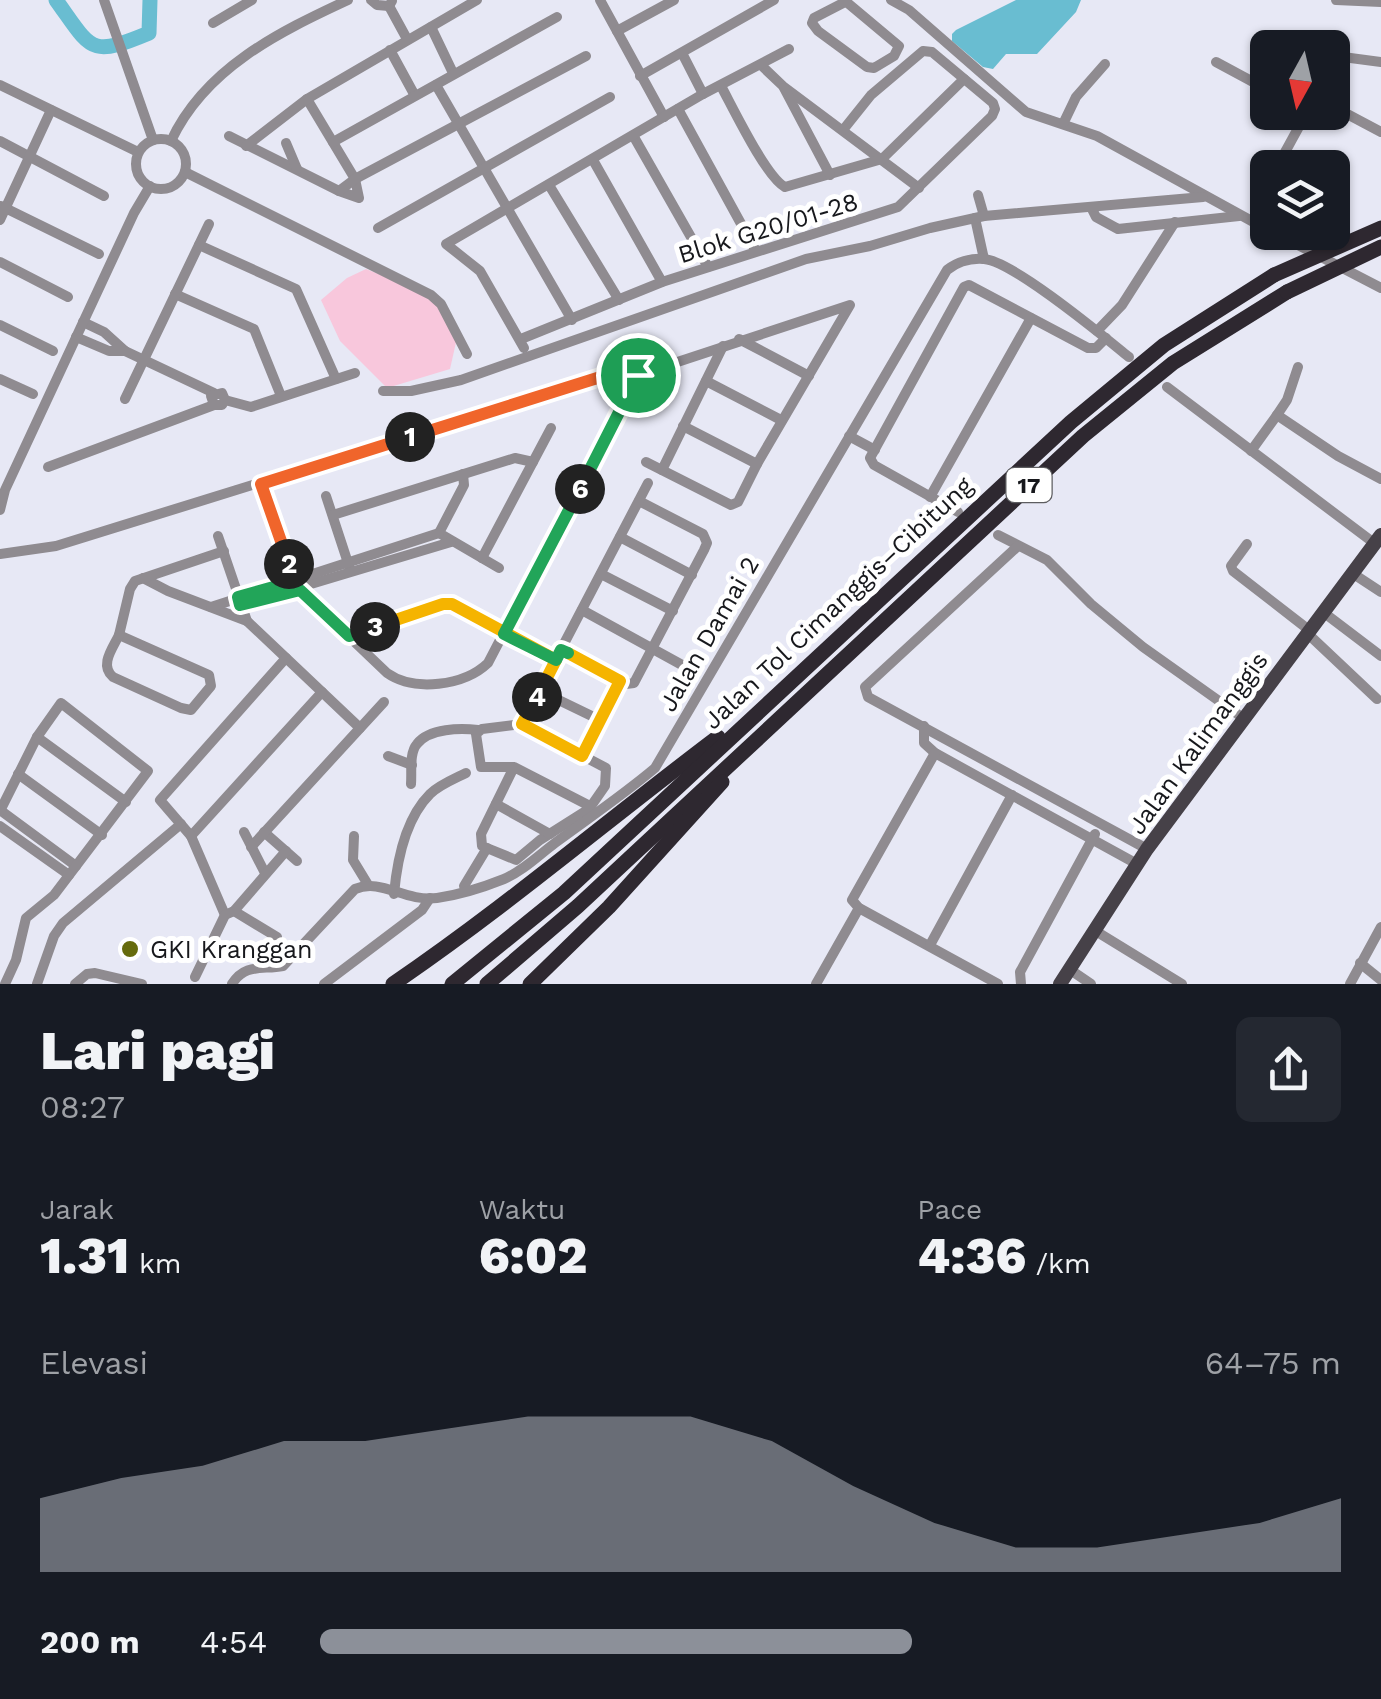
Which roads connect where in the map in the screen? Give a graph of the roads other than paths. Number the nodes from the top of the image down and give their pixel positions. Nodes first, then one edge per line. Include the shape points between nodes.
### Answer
1 (104, 0) edge
2 (348, 0) edge
3 (371, 0) edge
4 (477, 0) edge
5 (600, 0) edge
6 (674, 0) edge
7 (774, 0) edge
8 (891, 0) edge
9 (920, 0) edge
10 (1336, 0) edge
11 (246, 1) edge
12 (845, 1) edge
13 (1381, 2) edge
14 (390, 3) edge
15 (909, 10) junction
16 (557, 16) dead end
17 (213, 22) dead end
18 (431, 26) junction
19 (617, 30) junction
20 (406, 39) junction
21 (789, 49) dead end
22 (390, 50) junction
23 (682, 53) junction
24 (586, 56) dead end
25 (1350, 59) edge
26 (1360, 61) junction
27 (1216, 62) dead end
28 (1381, 62) edge
29 (1106, 64) dead end
30 (761, 65) junction
31 (453, 73) junction
32 (1381, 73) edge
33 (640, 76) junction
34 (964, 79) junction
35 (1250, 80) edge
36 (0, 84) edge
37 (436, 85) junction
38 (721, 86) junction
39 (784, 87) junction
40 (414, 94) junction
41 (703, 94) junction
42 (610, 97) dead end
43 (307, 98) junction
44 (51, 110) junction
45 (678, 110) junction
46 (1350, 116) edge
47 (664, 117) junction
48 (1064, 122) junction
49 (459, 124) junction
50 (843, 130) junction
51 (1381, 132) edge
52 (229, 136) dead end
53 (634, 137) junction
54 (152, 140) junction
55 (172, 141) junction
56 (0, 142) edge
57 (333, 142) junction
58 (286, 143) dead end
59 (246, 146) junction
60 (138, 152) junction
61 (28, 155) junction
62 (882, 159) junction
63 (593, 160) junction
64 (484, 168) junction
65 (297, 169) junction
66 (184, 172) junction
67 (830, 175) junction
68 (356, 179) junction
69 (549, 185) junction
70 (150, 186) junction
71 (919, 188) junction
72 (340, 192) junction
73 (978, 195) dead end
74 (104, 196) dead end
75 (1203, 196) junction
76 (3, 207) edge
77 (508, 209) junction
78 (1092, 209) junction
79 (1240, 216) junction
80 (980, 217) junction
81 (0, 220) edge
82 (1250, 221) edge
83 (1175, 222) junction
84 (210, 224) dead end
85 (378, 228) dead end
86 (1381, 228) edge
87 (200, 244) junction
88 (1381, 247) edge
89 (756, 250) junction
90 (1307, 250) edge
91 (99, 254) dead end
92 (984, 259) junction
93 (0, 262) edge
94 (708, 267) junction
95 (662, 282) junction
96 (1381, 288) edge
97 (176, 294) junction
98 (68, 297) dead end
99 (619, 300) junction
100 (1031, 318) junction
101 (572, 320) junction
102 (83, 322) junction
103 (0, 325) edge
104 (104, 332) junction
105 (1101, 335) junction
106 (76, 337) junction
107 (739, 340) junction
108 (97, 346) junction
109 (723, 346) junction
110 (53, 351) dead end
111 (124, 351) junction
112 (467, 354) dead end
113 (1129, 356) dead end
114 (144, 360) junction
115 (1298, 367) dead end
116 (356, 373) dead end
117 (610, 374) junction
118 (638, 375) junction
119 (809, 376) junction
120 (0, 379) edge
121 (336, 379) junction
122 (706, 381) junction
123 (1168, 387) dead end
124 (383, 390) dead end
125 (33, 394) dead end
126 (629, 394) junction
127 (281, 396) junction
128 (125, 399) dead end
129 (217, 400) junction
130 (1277, 415) junction
131 (781, 420) junction
132 (683, 426) junction
133 (551, 428) dead end
134 (849, 436) junction
135 (875, 450) junction
136 (1251, 451) junction
137 (533, 462) junction
138 (646, 462) dead end
139 (758, 464) junction
140 (48, 466) dead end
141 (662, 470) junction
142 (463, 474) junction
143 (1381, 479) edge
144 (648, 483) dead end
145 (261, 484) junction
146 (326, 496) dead end
147 (930, 497) junction
148 (638, 501) junction
149 (0, 510) edge
150 (958, 512) dead end
151 (333, 515) junction
152 (439, 534) junction
153 (998, 534) dead end
154 (218, 536) dead end
155 (620, 537) junction
156 (1378, 539) edge
157 (451, 542) junction
158 (1247, 544) dead end
159 (1018, 546) junction
160 (224, 551) junction
161 (0, 554) edge
162 (482, 558) junction
163 (350, 568) junction
164 (499, 568) dead end
165 (1352, 573) junction
166 (601, 574) junction
167 (692, 574) junction
168 (143, 578) junction
169 (298, 585) junction
170 (1381, 592) edge
171 (239, 601) junction
172 (210, 607) junction
173 (582, 610) junction
174 (672, 611) junction
175 (1323, 612) junction
176 (247, 621) junction
177 (1308, 632) junction
178 (119, 634) junction
179 (504, 634) junction
180 (349, 636) junction
181 (653, 648) junction
182 (559, 655) junction
183 (1381, 656) edge
184 (286, 658) junction
185 (693, 670) dead end
186 (620, 681) junction
187 (540, 690) junction
188 (322, 692) junction
189 (787, 697) junction
190 (1378, 699) dead end
191 (384, 702) dead end
192 (1243, 718) junction
193 (600, 720) junction
194 (522, 724) junction
195 (924, 726) junction
196 (360, 728) junction
197 (478, 730) junction
198 (37, 737) junction
199 (935, 754) junction
200 (974, 755) junction
201 (388, 756) dead end
202 (582, 756) junction
203 (412, 765) junction
204 (514, 768) junction
205 (967, 770) junction
206 (466, 773) dead end
207 (18, 774) junction
208 (412, 784) dead end
209 (1012, 796) junction
210 (126, 802) junction
211 (496, 804) junction
212 (589, 809) junction
213 (0, 811) edge
214 (181, 824) junction
215 (1100, 824) junction
216 (0, 826) edge
217 (244, 832) dead end
218 (264, 832) junction
219 (550, 834) junction
220 (102, 835) junction
221 (191, 836) junction
222 (354, 836) dead end
223 (1092, 838) junction
224 (252, 847) junction
225 (486, 848) junction
226 (1147, 849) junction
227 (286, 852) junction
228 (296, 861) dead end
229 (1138, 864) junction
230 (73, 870) junction
231 (265, 874) junction
232 (368, 883) junction
233 (464, 886) dead end
234 (394, 894) junction
235 (430, 898) junction
236 (858, 908) junction
237 (229, 913) junction
238 (1381, 929) edge
239 (1094, 930) junction
240 (278, 937) dead end
241 (930, 945) junction
242 (1360, 963) junction
243 (1070, 969) junction
244 (195, 977) dead end
245 (1381, 980) edge
246 (5, 984) edge
247 (37, 984) edge
248 (76, 984) edge
249 (142, 984) edge
250 (232, 984) edge
251 (324, 984) edge
252 (393, 984) edge
253 (452, 984) edge
254 (487, 984) edge
255 (530, 984) edge
256 (816, 984) edge
257 (998, 984) edge
258 (1020, 984) edge
259 (1060, 984) edge
260 (1091, 984) edge
261 (1182, 984) edge
262 (1350, 984) edge

1 - 54 street
2 - 55 street via 234,64 185,113
3 - 14 street
4 - 18 street
5 - 19 street
6 - 19 street
7 - 23 street
8 - 15 street
9 - 15 street
10 - 13 street
11 - 17 street
12 - 12 street via 899,46 894,56 867,67 812,24
14 - 20 street
15 - 48 street via 1026,112
16 - 31 street
18 - 20 street
18 - 31 street
19 - 33 street
20 - 22 street
21 - 30 street
22 - 40 street
22 - 43 street
23 - 33 street
23 - 41 street
24 - 49 street
25 - 26 street
26 - 28 street
26 - 32 street
27 - 35 street
29 - 48 street
30 - 38 street
30 - 39 street
31 - 37 street
33 - 47 street
34 - 50 street via 922,51
34 - 62 street
34 - 71 street, Blok G20/01-28 via 995,109
36 - 44 street
37 - 40 street
37 - 49 street
38 - 41 street
38 - 67 street via 778,184
39 - 50 street
39 - 67 street
40 - 57 street
41 - 45 street
42 - 64 street
43 - 57 street
43 - 59 street
44 - 60 street
44 - 61 street
45 - 47 street
45 - 89 street
46 - 51 street
47 - 53 street
48 - 75 street
49 - 64 street
49 - 68 street
50 - 62 street
52 - 59 street
53 - 63 street
53 - 94 street
54 - 55 street
54 - 60 street
55 - 66 street via 186,158
56 - 61 street
57 - 68 street
58 - 65 street
59 - 65 street
60 - 70 street via 136,168
61 - 74 street
61 - 76 street
62 - 67 street
62 - 71 street
63 - 69 street
63 - 95 street
64 - 77 street
64 - 85 street
65 - 72 street
66 - 70 street via 168,188
66 - 112 street via 434,298
68 - 72 street
68 - 72 street via 360,198
69 - 77 street
69 - 99 street
70 - 102 street
71 - 89 street, Blok G20/01-28 via 885,213
73 - 80 street
75 - 78 street
75 - 79 street
76 - 81 street
76 - 91 street
77 - 101 street
77 - 101 street, Blok G20/01-28 via 446,244 480,271 522,344
78 - 80 street
78 - 83 street via 1118,229
79 - 82 street
79 - 83 street
80 - 92 street
80 - 124 street via 806,259 461,380
83 - 105 street
84 - 87 street
86 - 189 highway, Jalan Tol Cimanggis–Cibitung / 17, bridge via 1274,275 1164,345 1071,422
87 - 97 street
87 - 121 street via 294,288
88 - 189 highway, Jalan Tol Cimanggis–Cibitung / 17, bridge via 1287,292 1173,363
89 - 94 street, Blok G20/01-28
90 - 96 street
92 - 105 street via 1008,268
92 - 134 street, Jalan Damai 2 via 948,270
93 - 98 street
94 - 95 street, Blok G20/01-28
95 - 99 street, Blok G20/01-28
97 - 114 street
97 - 127 street via 254,329
99 - 101 street, Blok G20/01-28
100 - 105 street via 1088,348 1096,348
100 - 135 street via 970,284 964,288
100 - 147 street
102 - 104 street
102 - 106 street
103 - 110 street
104 - 108 street
104 - 111 street
105 - 113 street
106 - 108 street
106 - 149 street
107 - 109 street
107 - 119 street
107 - 119 street via 850,305
108 - 111 street
109 - 118 street
109 - 122 street
111 - 114 street
114 - 128 street
114 - 129 street
115 - 130 street
116 - 121 street
117 - 118 street via 629,368
117 - 126 street
117 - 145 street
118 - 126 street
119 - 131 street
120 - 125 street
121 - 127 street
122 - 131 street
122 - 132 street
123 - 136 street
126 - 179 street
127 - 129 street via 248,407
129 - 140 street
130 - 136 street
130 - 143 street
131 - 139 street
132 - 139 street
132 - 141 street
133 - 137 street
134 - 135 street
134 - 235 street, Jalan Damai 2 via 655,768 506,878
135 - 147 street via 871,463
136 - 156 street
137 - 142 street via 514,458
137 - 162 street
138 - 141 street
139 - 141 street via 732,506
142 - 151 street
142 - 152 street via 464,485
144 - 148 street
145 - 161 street via 56,546
145 - 169 street
146 - 151 street
147 - 150 street
148 - 155 street
148 - 167 street via 704,534
151 - 163 street
152 - 157 street
152 - 163 street
153 - 159 street
154 - 160 street
155 - 166 street
155 - 167 street
156 - 165 main road, Jalan Kalimanggis
157 - 162 street
157 - 163 street
158 - 177 street via 1233,572
159 - 192 street via 1048,560 1143,647
159 - 195 street via 865,687 868,697
160 - 168 street
160 - 171 street
162 - 164 street
163 - 169 street
165 - 170 street
165 - 175 main road, Jalan Kalimanggis
166 - 173 street
166 - 174 street
167 - 174 street
168 - 172 street
168 - 178 street via 130,589
169 - 171 street
169 - 180 street
171 - 172 street
171 - 176 street
172 - 176 street
173 - 181 street
173 - 182 street
174 - 181 street
175 - 177 main road, Jalan Kalimanggis
175 - 183 street
176 - 184 street
177 - 190 street
177 - 192 main road, Jalan Kalimanggis
178 - 178 street via 209,675 211,686 192,710 113,677 106,663
179 - 180 street via 445,603
179 - 180 street via 478,673 412,684 387,673
179 - 182 street
181 - 185 street
181 - 186 street via 634,683
182 - 186 street
182 - 187 street
184 - 188 street
184 - 214 street via 162,798
186 - 193 street
187 - 193 street
187 - 194 street
188 - 196 street
188 - 221 street
189 - 252 highway via 631,803
189 - 253 highway, Jalan Tol Cimanggis–Cibitung / 17
189 - 254 highway, Jalan Tol Cimanggis–Cibitung / 17 via 578,906
189 - 255 highway via 609,907
191 - 196 street
192 - 226 main road, Jalan Kalimanggis
193 - 202 street
194 - 197 street
194 - 202 street
195 - 199 street via 924,743
195 - 200 street
196 - 218 street
197 - 203 street via 428,735 416,744
197 - 204 street via 481,767
198 - 207 street
198 - 210 street
198 - 210 street via 61,704 148,771
199 - 205 street
199 - 236 street via 852,896
200 - 205 street
200 - 215 street
201 - 203 street
202 - 212 street via 606,768 608,776
203 - 208 street
204 - 211 street
204 - 212 street
205 - 209 street
206 - 234 street via 435,789 413,819
207 - 213 street
207 - 220 street
209 - 223 street
209 - 241 street
210 - 220 street
211 - 219 street
211 - 225 street via 479,839
212 - 219 street
213 - 230 street
214 - 221 street
214 - 247 street via 63,923
215 - 223 street
215 - 226 street
216 - 230 street
217 - 224 street
218 - 224 street
218 - 227 street
219 - 225 street via 516,860
220 - 230 street
221 - 237 street
222 - 232 street via 354,860
223 - 229 street
223 - 258 street via 1020,972
224 - 231 street
225 - 233 street
226 - 229 main road, Jalan Kalimanggis
227 - 228 street
227 - 231 street
229 - 239 main road, Jalan Kalimanggis
230 - 246 street via 22,924
231 - 237 street
232 - 234 street, Jalan Damai 2
232 - 250 street via 354,888 283,966 253,967
234 - 235 street, Jalan Damai 2
235 - 251 street
236 - 241 street
236 - 256 street
237 - 240 street
237 - 244 street
238 - 242 street
239 - 243 main road, Jalan Kalimanggis
239 - 261 street
241 - 257 street
242 - 245 street
242 - 262 street
243 - 259 main road, Jalan Kalimanggis
243 - 260 street
248 - 249 street via 95,973

